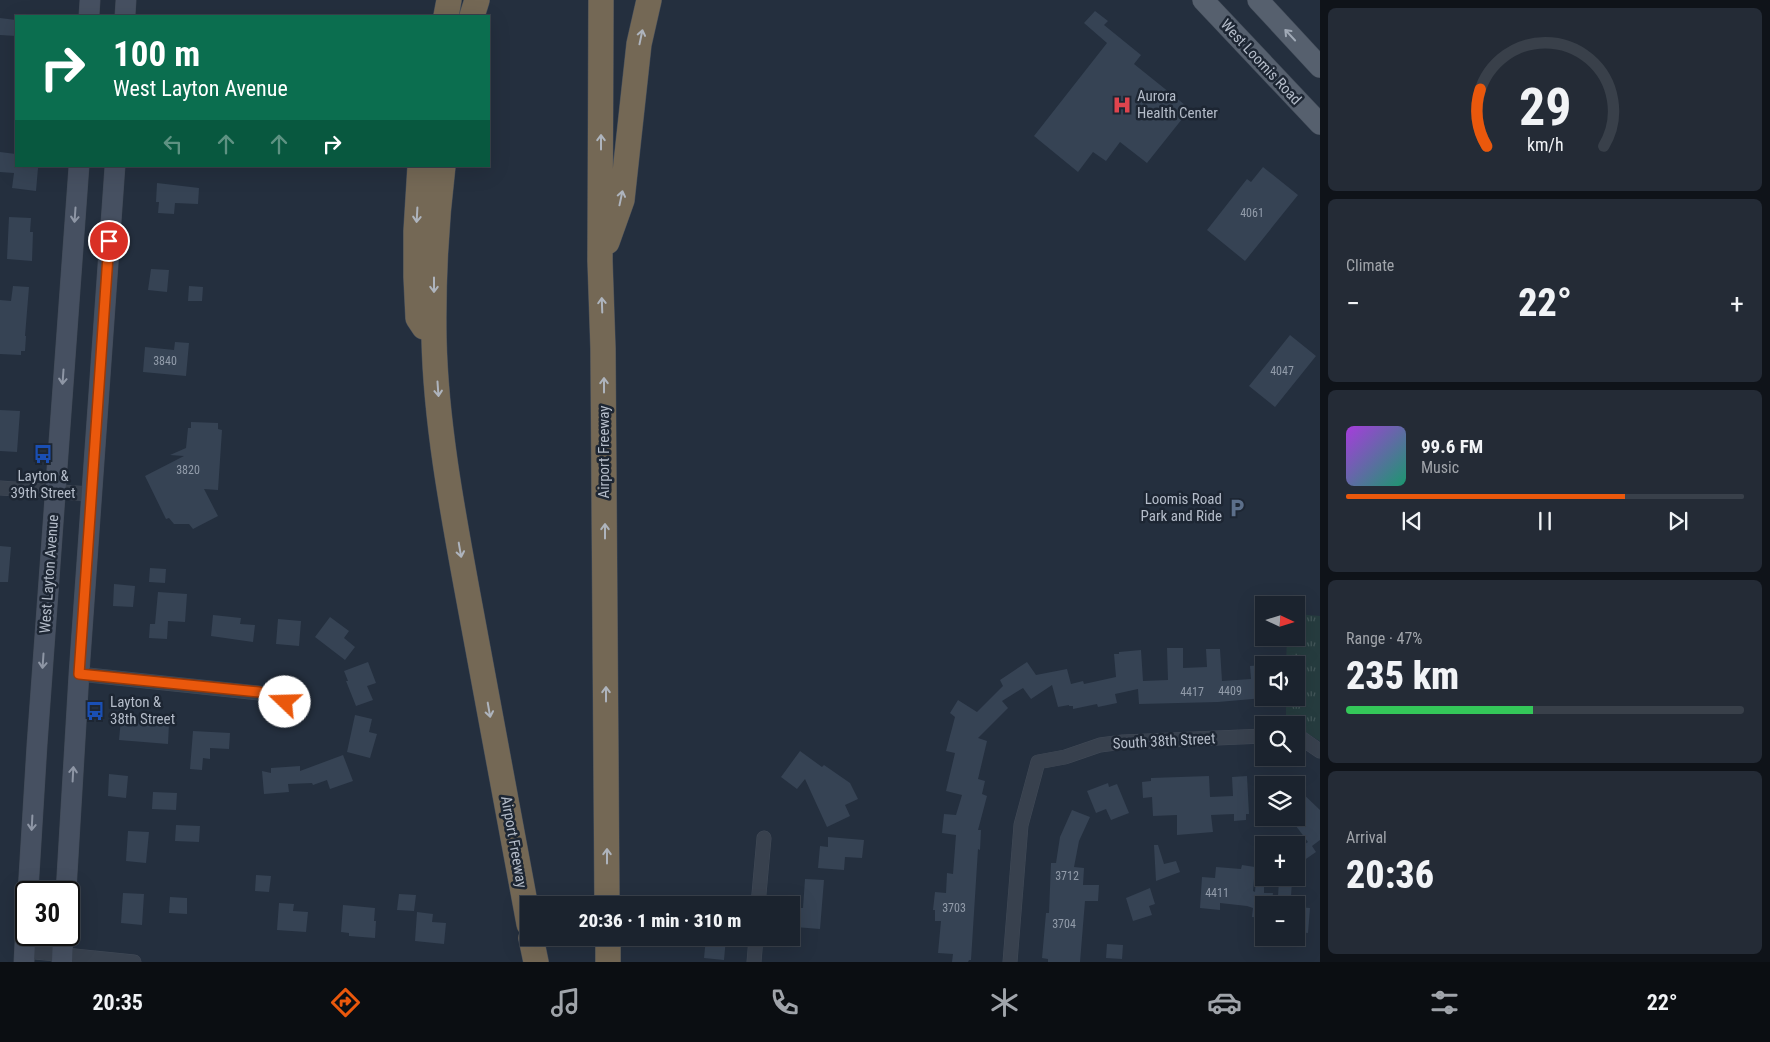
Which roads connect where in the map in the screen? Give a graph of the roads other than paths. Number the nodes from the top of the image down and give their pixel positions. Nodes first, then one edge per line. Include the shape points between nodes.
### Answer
1 (90, 0) edge
2 (126, 0) edge
3 (449, 0) edge
4 (477, 0) edge
5 (601, 0) edge
6 (649, 0) edge
7 (1203, 0) edge
8 (1258, 0) edge
9 (89, 15) edge
10 (125, 15) edge
11 (446, 15) edge
12 (472, 15) edge
13 (1320, 67) edge
14 (1320, 124) edge
15 (79, 167) edge
16 (114, 167) edge
17 (420, 167) edge
18 (442, 167) edge
19 (600, 261) junction
20 (434, 340) junction
21 (0, 488) edge
22 (55, 492) junction
23 (91, 494) junction
24 (79, 674) junction
25 (297, 712) dead end
26 (1255, 736) edge
27 (1305, 742) edge
28 (1320, 751) edge
29 (764, 838) dead end
30 (29, 881) edge
31 (67, 881) edge
32 (524, 896) edge
33 (607, 896) edge
34 (759, 896) edge
35 (63, 946) edge
36 (533, 946) edge
37 (608, 946) edge
38 (755, 946) edge
39 (24, 956) edge
40 (62, 959) edge
41 (134, 962) edge
42 (536, 962) edge
43 (608, 962) edge
44 (754, 962) edge
45 (1010, 962) edge

1 - 9 main road
2 - 10 main road
3 - 11 highway
4 - 12 highway
19 -> 5 highway, Airport Freeway
19 -> 6 highway via 622,200 639,44
7 - 14 main road, West Loomis Road
13 -> 8 main road
15 -> 22 main road, West Layton Avenue
16 - 23 main road
17 -> 20 highway via 416,231 418,318
18 -> 20 highway, Airport Freeway via 434,273
33 -> 19 highway, Airport Freeway via 604,349
20 -> 32 highway, Airport Freeway via 453,513
21 - 22 street
22 - 23 street
22 -> 30 main road, West Layton Avenue
23 - 24 main road
24 - 25 street via 259,692 280,699
31 -> 24 main road
26 - 45 street, South 38th Street via 1123,742 1038,762 1021,824
27 - 28 street
29 - 34 street
35 - 40 main road
36 - 42 highway
37 - 43 highway
38 - 44 street
39 - 40 street
40 - 41 street

